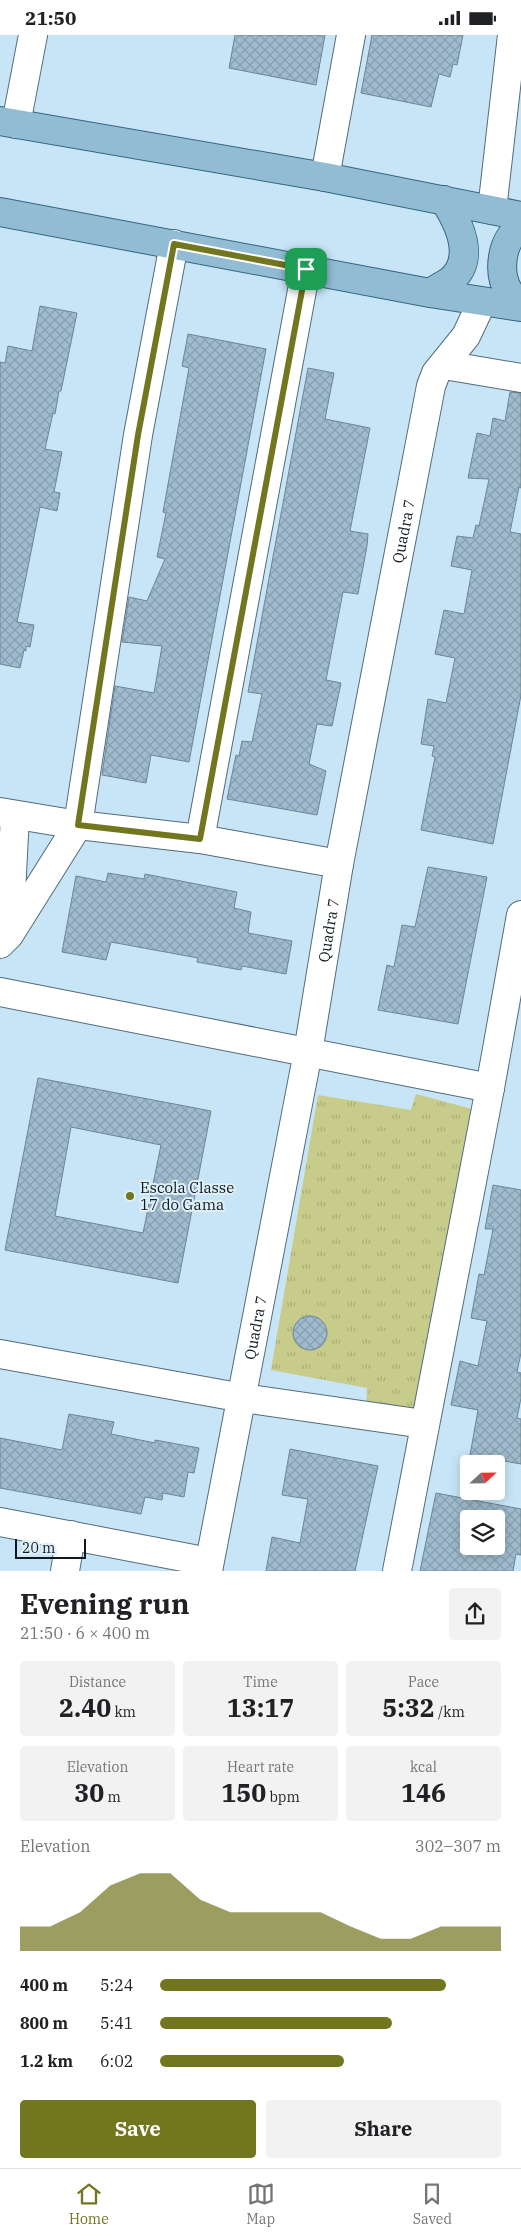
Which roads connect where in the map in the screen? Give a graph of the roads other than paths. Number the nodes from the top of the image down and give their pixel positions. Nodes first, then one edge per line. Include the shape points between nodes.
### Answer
1 (33, 35) edge
2 (352, 35) edge
3 (512, 35) edge
4 (8, 122) edge
5 (325, 177) junction
6 (444, 200) junction
7 (492, 210) junction
8 (1, 216) edge
9 (521, 216) edge
10 (521, 227) edge
11 (174, 244) junction
12 (306, 269) junction
13 (430, 293) junction
14 (482, 302) junction
15 (521, 305) edge
16 (444, 365) junction
17 (521, 378) edge
18 (7, 814) edge
19 (78, 825) junction
20 (200, 839) junction
21 (339, 864) junction
22 (521, 915) edge
23 (4, 939) edge
24 (0, 992) edge
25 (308, 1051) junction
26 (490, 1088) junction
27 (2, 1357) edge
28 (242, 1398) junction
29 (424, 1424) junction
30 (0, 1522) edge
31 (71, 1535) junction
32 (208, 1567) edge
33 (65, 1571) edge
34 (397, 1571) edge

1 - 4 street
2 - 5 street
3 - 7 street
4 - 5 main road
5 - 6 main road
6 - 7 main road
6 - 13 main road via 457,219 462,235 463,261 450,280
7 - 9 main road
8 - 11 main road
10 - 15 main road via 504,249 503,264 507,286
11 - 12 main road
11 - 19 street via 138,435
12 - 13 main road
12 - 20 street
13 - 14 main road
14 - 15 main road
14 - 16 street, Quadra 7 via 466,336
16 - 17 street
16 - 21 street, Quadra 7 via 430,386
18 - 19 street
18 - 23 street
19 - 20 street
19 - 23 street
20 - 21 street
21 - 25 street, Quadra 7
22 - 26 street
24 - 25 street
25 - 26 street
25 - 28 street, Quadra 7
26 - 29 street
27 - 28 street
28 - 29 street
28 - 32 street, Quadra 7
29 - 34 street
30 - 31 street
31 - 32 street
31 - 33 street

